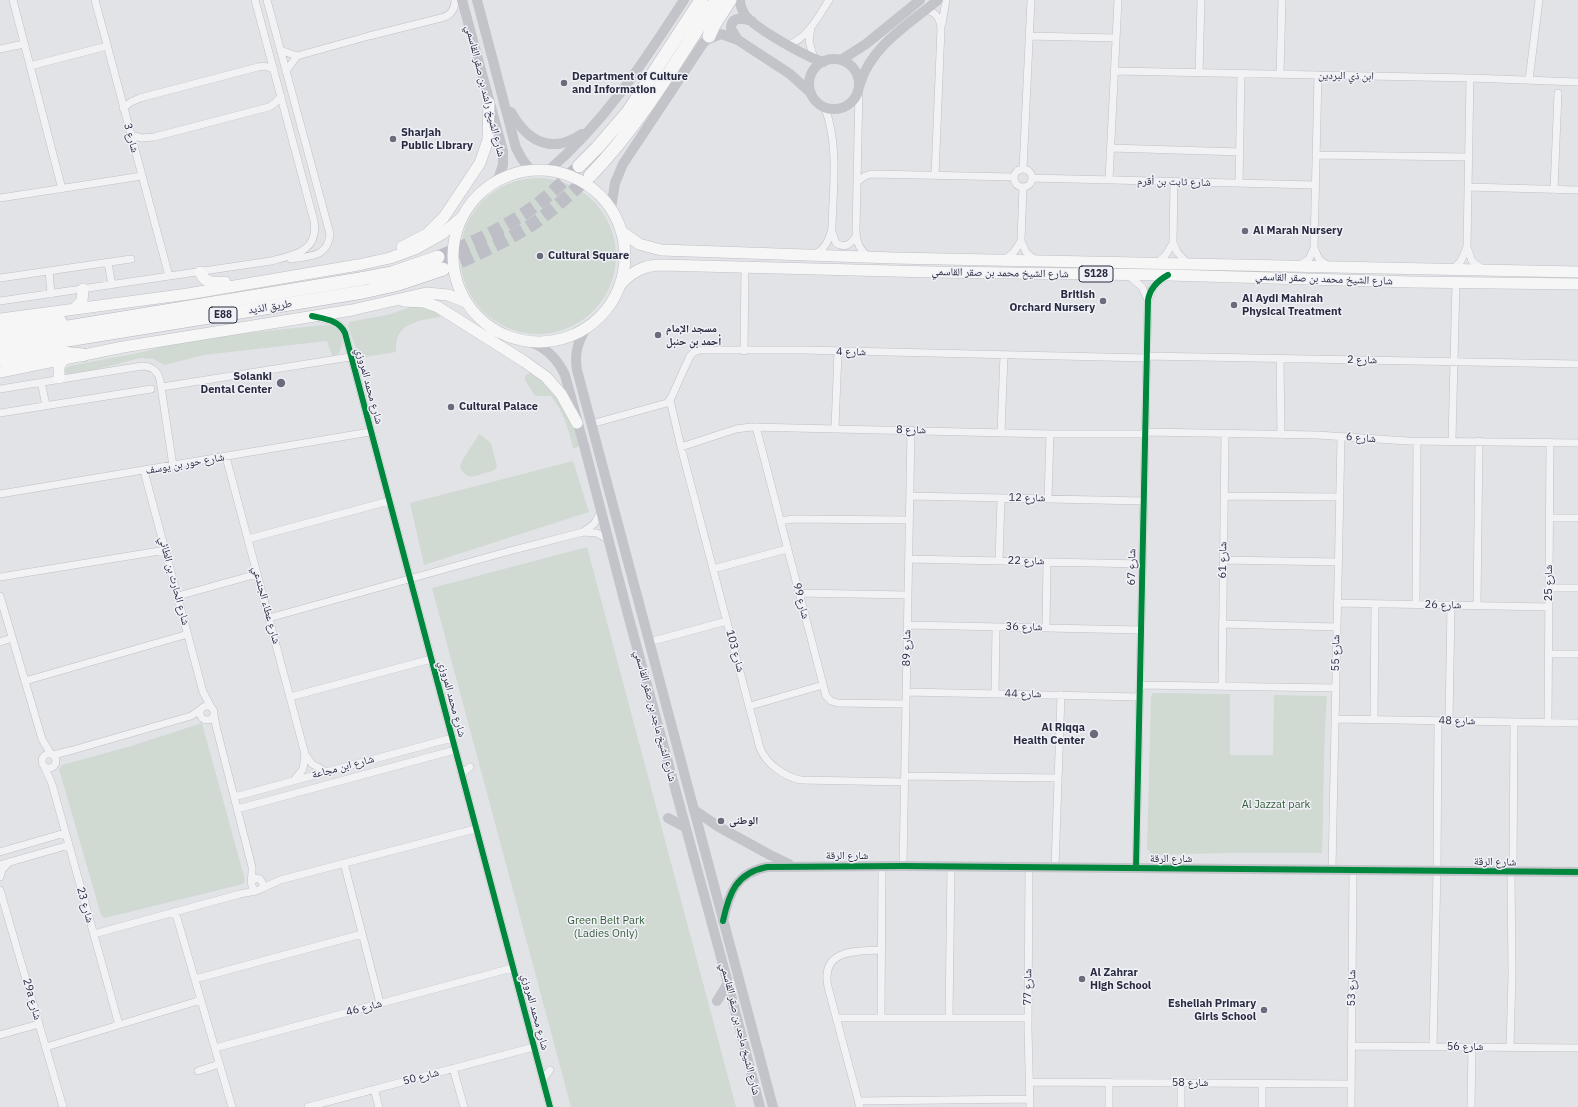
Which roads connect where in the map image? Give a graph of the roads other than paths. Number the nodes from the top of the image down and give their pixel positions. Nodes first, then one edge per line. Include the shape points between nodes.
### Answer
1 (13, 0) edge
2 (95, 0) edge
3 (255, 0) edge
4 (267, 0) edge
5 (455, 0) edge
6 (462, 0) edge
7 (476, 0) edge
8 (684, 0) edge
9 (701, 0) edge
10 (716, 0) edge
11 (730, 0) edge
12 (738, 0) edge
13 (829, 0) edge
14 (920, 0) edge
15 (938, 0) edge
16 (946, 0) edge
17 (1030, 0) edge
18 (1118, 0) edge
19 (1200, 0) edge
20 (1282, 0) edge
21 (1539, 0) edge
22 (926, 10) junction
23 (752, 21) junction
24 (811, 28) junction
25 (941, 28) junction
26 (1029, 36) junction
27 (708, 38) junction
28 (1116, 38) junction
29 (738, 40) junction
30 (24, 44) junction
31 (788, 45) junction
32 (107, 46) junction
33 (0, 49) edge
34 (280, 50) junction
35 (297, 56) junction
36 (819, 60) junction
37 (841, 60) junction
38 (30, 66) junction
39 (274, 69) junction
40 (286, 71) junction
41 (1115, 72) junction
42 (1199, 73) junction
43 (1241, 74) junction
44 (1280, 75) junction
45 (1318, 76) junction
46 (1470, 78) junction
47 (1529, 80) junction
48 (1578, 82) edge
49 (860, 86) junction
50 (811, 93) junction
51 (1558, 93) dead end
52 (281, 96) junction
53 (503, 98) junction
54 (489, 103) junction
55 (123, 108) junction
56 (825, 108) junction
57 (597, 123) junction
58 (290, 126) junction
59 (130, 134) junction
60 (305, 140) junction
61 (1111, 148) junction
62 (1240, 152) junction
63 (1316, 155) junction
64 (1469, 157) junction
65 (857, 165) junction
66 (579, 166) tunnel mouth
67 (1023, 169) junction
68 (531, 171) junction
69 (548, 171) junction
70 (871, 174) junction
71 (142, 176) junction
72 (590, 176) tunnel mouth
73 (935, 176) junction
74 (1014, 177) junction
75 (1032, 178) junction
76 (1109, 180) junction
77 (497, 182) junction
78 (857, 182) junction
79 (1174, 182) junction
80 (1239, 183) junction
81 (1315, 185) junction
82 (1023, 186) junction
83 (1468, 187) junction
84 (62, 188) junction
85 (1554, 190) junction
86 (1578, 190) edge
87 (0, 198) edge
88 (611, 209) junction
89 (463, 217) junction
90 (621, 230) junction
91 (832, 232) junction
92 (856, 236) junction
93 (1021, 241) junction
94 (1173, 242) junction
95 (1467, 247) junction
96 (1314, 248) junction
97 (812, 255) junction
98 (869, 257) junction
99 (894, 258) junction
100 (131, 259) dead end
101 (1004, 260) junction
102 (1034, 260) junction
103 (271, 261) junction
104 (108, 263) junction
105 (1157, 263) junction
106 (1188, 264) junction
107 (358, 265) junction
108 (744, 266) junction
109 (1300, 266) junction
110 (1328, 266) junction
111 (1453, 268) junction
112 (1482, 269) junction
113 (49, 271) junction
114 (886, 271) junction
115 (200, 272) junction
116 (1578, 272) edge
117 (1127, 274) junction
118 (1168, 275) junction
119 (169, 276) junction
120 (0, 278) edge
121 (1456, 282) junction
122 (1578, 284) edge
123 (112, 285) junction
124 (239, 285) junction
125 (620, 285) junction
126 (83, 289) junction
127 (51, 294) junction
128 (1148, 300) junction
129 (0, 302) edge
130 (390, 302) junction
131 (466, 302) junction
132 (75, 308) junction
133 (143, 315) junction
134 (312, 316) junction
135 (0, 319) edge
136 (0, 327) edge
137 (587, 327) junction
138 (0, 338) edge
139 (528, 342) junction
140 (744, 350) junction
141 (0, 351) edge
142 (838, 352) junction
143 (83, 354) junction
144 (1004, 355) junction
145 (350, 357) junction
146 (1146, 357) junction
147 (65, 358) junction
148 (1280, 359) junction
149 (0, 360) edge
150 (1455, 361) junction
151 (1578, 364) edge
152 (0, 372) edge
153 (59, 378) junction
154 (41, 382) junction
155 (162, 388) junction
156 (0, 389) edge
157 (151, 389) dead end
158 (670, 400) junction
159 (46, 405) junction
160 (0, 413) edge
161 (577, 423) junction
162 (591, 424) junction
163 (756, 427) junction
164 (835, 428) junction
165 (911, 430) junction
166 (370, 432) junction
167 (1001, 432) junction
168 (1145, 433) junction
169 (1050, 434) junction
170 (1225, 434) junction
171 (1281, 435) junction
172 (1340, 436) junction
173 (1452, 440) junction
174 (1417, 441) junction
175 (1479, 441) junction
176 (1550, 442) junction
177 (1578, 442) edge
178 (681, 447) junction
179 (226, 457) junction
180 (173, 466) junction
181 (144, 470) junction
182 (0, 494) edge
183 (910, 496) junction
184 (1224, 496) junction
185 (1339, 497) junction
186 (1001, 498) junction
187 (1048, 499) junction
188 (389, 501) junction
189 (1143, 501) junction
190 (601, 512) junction
191 (1549, 518) junction
192 (1578, 518) edge
193 (909, 520) junction
194 (780, 521) junction
195 (583, 532) junction
196 (248, 539) junction
197 (609, 540) junction
198 (787, 549) junction
199 (166, 550) junction
200 (909, 559) junction
201 (1223, 560) junction
202 (999, 561) junction
203 (1047, 562) junction
204 (1338, 562) junction
205 (1142, 564) junction
206 (713, 569) junction
207 (257, 574) junction
208 (0, 577) edge
209 (410, 579) junction
210 (1549, 588) junction
211 (1578, 588) edge
212 (799, 593) junction
213 (908, 595) junction
214 (0, 596) edge
215 (178, 596) junction
216 (1337, 603) junction
217 (1375, 604) junction
218 (1416, 604) junction
219 (1451, 605) junction
220 (1477, 606) junction
221 (1549, 607) junction
222 (627, 611) junction
223 (269, 618) junction
224 (727, 621) junction
225 (1222, 624) junction
226 (908, 625) junction
227 (996, 627) junction
228 (1337, 627) junction
229 (1046, 628) junction
230 (1141, 630) junction
231 (188, 634) junction
232 (12, 638) junction
233 (0, 642) edge
234 (649, 642) junction
235 (1549, 654) junction
236 (1578, 654) edge
237 (431, 659) junction
238 (25, 681) junction
239 (1140, 684) junction
240 (823, 685) junction
241 (1222, 686) junction
242 (1336, 688) junction
243 (203, 692) junction
244 (906, 692) junction
245 (995, 694) junction
246 (1061, 695) junction
247 (290, 697) junction
248 (1140, 697) junction
249 (906, 704) junction
250 (750, 706) junction
251 (202, 708) junction
252 (213, 710) junction
253 (191, 716) junction
254 (204, 718) junction
255 (1335, 719) junction
256 (1374, 720) junction
257 (1438, 720) junction
258 (1449, 721) junction
259 (1514, 722) junction
260 (1548, 723) junction
261 (1578, 723) edge
262 (217, 730) junction
263 (452, 738) junction
264 (42, 739) junction
265 (455, 750) junction
266 (305, 754) junction
267 (43, 757) junction
268 (54, 759) junction
269 (44, 766) junction
270 (470, 767) dead end
271 (460, 769) junction
272 (325, 771) junction
273 (1058, 778) junction
274 (905, 779) junction
275 (295, 780) junction
276 (52, 784) junction
277 (234, 796) junction
278 (237, 809) junction
279 (694, 810) junction
280 (668, 818) dead end
281 (685, 827) junction
282 (475, 829) junction
283 (65, 833) junction
284 (69, 845) junction
285 (2, 851) edge
286 (8, 862) junction
287 (344, 863) junction
288 (0, 865) edge
289 (795, 866) junction
290 (882, 866) junction
291 (903, 866) junction
292 (950, 866) junction
293 (252, 867) junction
294 (1029, 867) junction
295 (1055, 867) junction
296 (1136, 868) junction
297 (1332, 869) junction
298 (1353, 870) junction
299 (1437, 871) junction
300 (1512, 872) junction
301 (1578, 872) edge
302 (0, 877) edge
303 (251, 882) junction
304 (260, 884) junction
305 (0, 890) edge
306 (240, 894) junction
307 (175, 911) junction
308 (723, 921) junction
309 (94, 934) junction
310 (362, 934) junction
311 (882, 950) junction
312 (512, 968) junction
313 (195, 979) junction
314 (728, 983) junction
315 (201, 1000) junction
316 (718, 1001) dead end
317 (380, 1003) junction
318 (736, 1017) junction
319 (881, 1017) junction
320 (949, 1017) junction
321 (836, 1018) junction
322 (1028, 1018) junction
323 (39, 1024) junction
324 (119, 1025) junction
325 (753, 1034) junction
326 (0, 1035) edge
327 (1351, 1046) junction
328 (534, 1047) junction
329 (1433, 1047) junction
330 (1472, 1047) junction
331 (1510, 1047) junction
332 (46, 1048) junction
333 (215, 1048) junction
334 (1578, 1048) edge
335 (219, 1064) junction
336 (453, 1068) junction
337 (550, 1070) dead end
338 (198, 1071) dead end
339 (542, 1079) junction
340 (1029, 1082) junction
341 (1109, 1082) junction
342 (1181, 1083) junction
343 (1262, 1083) junction
344 (1351, 1084) junction
345 (374, 1089) junction
346 (1030, 1099) junction
347 (967, 1103) edge
348 (859, 1104) edge
349 (903, 1104) edge
350 (63, 1107) edge
351 (232, 1107) edge
352 (308, 1107) edge
353 (379, 1107) edge
354 (464, 1107) edge
355 (550, 1107) edge
356 (760, 1107) edge
357 (773, 1107) edge
358 (1030, 1107) edge
359 (1110, 1107) edge
360 (1181, 1107) edge
361 (1262, 1107) edge
362 (1351, 1107) edge
363 (1471, 1107) edge

1 - 30 street
2 - 32 street, شارع 3
3 - 39 street
4 - 34 street
5 - 35 street via 453,10 446,17
6 - 54 main road, شارع الشيخ راشد بن صقر القاسمي
7 - 53 main road, شارع الشيخ راشد بن صقر القاسمي
8 - 57 main road via 631,80
9 - 66 highway via 632,106
10 - 72 highway via 640,118
11 - 27 highway
12 - 23 main road via 742,11
12 - 27 main road
13 - 24 street
14 - 37 main road via 866,44
15 - 22 main road
16 - 25 street
17 - 26 street
18 - 28 street
19 - 42 street
20 - 44 street
21 - 47 street
22 - 25 street via 938,16
22 - 49 main road via 875,54 866,68
23 - 29 main road via 740,18 734,20 731,29
23 - 31 main road
24 - 31 street via 797,41
24 - 36 street via 809,41
25 - 73 street
26 - 28 street
26 - 67 street
27 - 29 main road via 721,34
27 - 88 main road via 623,164 615,183
28 - 41 street
29 - 50 main road via 790,74
30 - 33 street
30 - 38 street
31 - 36 main road
32 - 38 street
32 - 55 street, شارع 3
34 - 35 street
34 - 40 street
35 - 40 street
36 - 37 main road
36 - 50 main road via 810,77
37 - 49 main road via 853,67
38 - 84 street
39 - 52 street
39 - 55 street via 258,67 140,98
40 - 60 street
41 - 42 street, ابن ذي البردين
41 - 61 street
42 - 43 street, ابن ذي البردين
43 - 44 street, ابن ذي البردين
43 - 62 street
44 - 45 street, ابن ذي البردين
45 - 46 street, ابن ذي البردين
45 - 63 street
46 - 47 street, ابن ذي البردين
46 - 64 street
47 - 48 street, ابن ذي البردين
49 - 56 main road via 855,99 844,107
49 - 65 street
50 - 56 main road
51 - 85 street
52 - 58 street
52 - 59 street via 269,107 154,137 142,138
53 - 57 main road via 521,128 543,143 557,144 570,141
53 - 68 main road, شارع الشيخ راشد بن صقر القاسمي via 516,148
54 - 77 main road, شارع الشيخ راشد بن صقر القاسمي via 503,156 503,165
54 - 107 main road via 489,132 484,156 444,217 417,240
55 - 59 street, شارع 3
56 - 91 street via 831,126 834,149
57 - 69 main road
58 - 60 street via 298,140
58 - 103 street via 314,221 314,235 306,248 300,252
59 - 71 street, شارع 3
60 - 103 street via 328,225 329,242 326,248 314,256
61 - 62 street
61 - 76 street
62 - 80 street
63 - 64 street
63 - 81 street
64 - 83 street
65 - 70 street
65 - 78 street
67 - 74 street via 1016,172
67 - 75 street via 1030,173
68 - 69 main road
68 - 77 main road
69 - 88 main road via 566,175 583,183 598,194
70 - 73 street
70 - 78 street
71 - 84 street
71 - 119 street, شارع 3
73 - 74 street
74 - 82 street via 1016,183
75 - 76 street, شارع ثابت بن أقرم
75 - 82 street via 1028,185
76 - 79 street, شارع ثابت بن أقرم
77 - 89 main road via 478,197
78 - 92 street
79 - 80 street, شارع ثابت بن أقرم
79 - 94 street
80 - 81 street, شارع ثابت بن أقرم
81 - 96 street
82 - 93 street
83 - 85 street
83 - 95 street
84 - 87 street
85 - 86 street
88 - 90 main road
89 - 107 main road via 442,234 417,248 390,258
89 - 131 main road via 456,239 454,268 458,286
90 - 97 main road, شارع الشيخ محمد بن صقر القاسمي / S128 via 639,244 661,250
90 - 125 main road via 625,258
91 - 92 street via 836,243 843,246 850,244
91 - 97 street via 825,246
92 - 98 street via 860,248
93 - 101 street via 1014,252
93 - 102 street via 1026,252
94 - 105 street via 1165,256
94 - 106 street via 1177,252
95 - 111 street via 1461,261
95 - 112 street via 1472,261
96 - 109 street via 1309,259
96 - 110 street via 1319,259
97 - 98 main road, شارع الشيخ محمد بن صقر القاسمي / S128
98 - 99 main road, شارع الشيخ محمد بن صقر القاسمي / S128
99 - 101 main road, شارع الشيخ محمد بن صقر القاسمي / S128
99 - 114 main road via 880,262 880,267
100 - 104 street
101 - 102 main road, شارع الشيخ محمد بن صقر القاسمي / S128
102 - 105 main road, شارع الشيخ محمد بن صقر القاسمي / S128
103 - 115 street
104 - 113 street
104 - 123 street
105 - 106 main road, شارع الشيخ محمد بن صقر القاسمي / S128
106 - 109 main road, شارع الشيخ محمد بن صقر القاسمي / S128
107 - 124 main road
108 - 114 main road, شارع الشيخ محمد بن صقر القاسمي / S128
108 - 125 main road, شارع الشيخ محمد بن صقر القاسمي / S128 via 649,266 633,273
108 - 140 street
109 - 110 main road, شارع الشيخ محمد بن صقر القاسمي / S128
110 - 111 main road, شارع الشيخ محمد بن صقر القاسمي / S128
111 - 112 main road, شارع الشيخ محمد بن صقر القاسمي / S128
112 - 116 main road, شارع الشيخ محمد بن صقر القاسمي / S128
113 - 120 street
113 - 127 street
114 - 117 main road, شارع الشيخ محمد بن صقر القاسمي / S128
115 - 119 street
115 - 124 main road via 210,282
117 - 118 main road, شارع الشيخ محمد بن صقر القاسمي / S128
117 - 128 street via 1142,287
118 - 121 main road, شارع الشيخ محمد بن صقر القاسمي / S128
118 - 128 street, شارع 67 via 1153,286
119 - 123 street
121 - 122 main road, شارع الشيخ محمد بن صقر القاسمي / S128
121 - 150 street
123 - 126 street
124 - 132 main road
125 - 137 main road via 604,312
126 - 127 street
126 - 132 main road via 82,301
127 - 129 street
128 - 146 street, شارع 67
130 - 131 main road via 426,293 448,295
130 - 134 main road
130 - 161 main road via 416,301 431,304 525,362 554,385
131 - 139 main road via 492,329
132 - 135 main road
133 - 136 highway via 110,315
133 - 138 highway, طريق الذيد / E88
133 - 141 highway, طريق الذيد / E88 via 441,264 395,285 363,292
134 - 143 main road
134 - 145 street, شارع محمد المروزي via 332,321 342,327
137 - 139 main road via 571,336 553,341
137 - 162 main road, شارع الشيخ ماجد بن صقر القاسمي via 577,347 576,362
139 - 161 main road, شارع الشيخ ماجد بن صقر القاسمي via 548,351 562,368
140 - 142 street, شارع 4
140 - 158 street, شارع 4 via 694,352
142 - 144 street, شارع 4
142 - 164 street
143 - 147 main road
143 - 149 highway via 62,353
144 - 146 street, شارع 4
144 - 167 street
145 - 155 street
145 - 166 street, شارع محمد المروزي
146 - 148 street, شارع 2
146 - 168 street, شارع 67
147 - 152 main road
147 - 153 main road via 59,366
148 - 150 street, شارع 2
148 - 171 street
150 - 151 street, شارع 2
150 - 173 street
153 - 154 street
153 - 155 street via 147,366 157,372
154 - 156 street
154 - 159 street
155 - 180 street
157 - 159 street
158 - 162 street via 664,405
158 - 178 street, شارع 103
159 - 160 street
161 - 190 main road, شارع الشيخ ماجد بن صقر القاسمي
162 - 234 main road, شارع الشيخ ماجد بن صقر القاسمي
163 - 164 street, شارع 8
163 - 178 street, شارع 8 via 736,429
163 - 194 street, شارع 99
164 - 165 street, شارع 8
165 - 167 street, شارع 8
165 - 183 street, شارع 89
166 - 179 street, شارع حور بن يوسف
166 - 188 street, شارع محمد المروزي
167 - 169 street, شارع 8
168 - 169 street, شارع 8
168 - 170 street, شارع 6
168 - 189 street, شارع 67
169 - 187 street
170 - 171 street, شارع 6
170 - 184 street, شارع 61
171 - 172 street, شارع 6
172 - 174 street, شارع 6
172 - 185 street, شارع 55
173 - 174 street, شارع 6
173 - 175 street, شارع 6
174 - 218 street
175 - 176 street, شارع 6
175 - 220 street
176 - 177 street, شارع 6
176 - 191 street, شارع 25
178 - 206 street, شارع 103
179 - 180 street, شارع حور بن يوسف
179 - 196 street, شارع عطاء الجندعي
180 - 181 street, شارع حور بن يوسف
181 - 182 street, شارع حور بن يوسف
181 - 199 street, شارع الحارث بن الطائي
183 - 186 street, شارع 12
183 - 193 street, شارع 89
184 - 185 street
184 - 201 street, شارع 61
185 - 204 street, شارع 55
186 - 187 street, شارع 12
186 - 202 street
187 - 189 street, شارع 12
188 - 196 street
188 - 209 street, شارع محمد المروزي
189 - 205 street, شارع 67
190 - 195 street via 594,524
190 - 197 main road, شارع الشيخ ماجد بن صقر القاسمي
191 - 192 street
191 - 210 street, شارع 25
193 - 194 street via 793,518
193 - 200 street, شارع 89
194 - 198 street, شارع 99
195 - 197 street via 597,533
195 - 209 street
196 - 207 street, شارع عطاء الجندعي
197 - 222 main road, شارع الشيخ ماجد بن صقر القاسمي
198 - 206 street
198 - 212 street, شارع 99
199 - 208 street
199 - 215 street, شارع الحارث بن الطائي
200 - 202 street, شارع 22
200 - 213 street, شارع 89
201 - 204 street
201 - 225 street, شارع 61
202 - 203 street, شارع 22
203 - 205 street, شارع 22
203 - 229 street
204 - 216 street, شارع 55
205 - 230 street, شارع 67
206 - 224 street, شارع 103
207 - 215 street
207 - 223 street, شارع عطاء الجندعي
209 - 223 street
209 - 237 street, شارع محمد المروزي
210 - 211 street
210 - 221 street, شارع 25
212 - 213 street
212 - 240 street, شارع 99
213 - 226 street, شارع 89
214 - 232 street
215 - 231 street, شارع الحارث بن الطائي
216 - 217 street, شارع 26
216 - 228 street, شارع 55
217 - 218 street, شارع 26
217 - 256 street
218 - 219 street, شارع 26
219 - 220 street, شارع 26
219 - 258 street
220 - 221 street, شارع 26
221 - 235 street, شارع 25
222 - 234 main road via 632,608 635,610
222 - 281 main road, شارع الشيخ ماجد بن صقر القاسمي
223 - 247 street, شارع عطاء الجندعي
224 - 234 street
224 - 250 street, شارع 103
225 - 228 street
225 - 241 street, شارع 61
226 - 227 street, شارع 36
226 - 244 street, شارع 89
227 - 229 street, شارع 36
227 - 245 street
228 - 242 street, شارع 55
229 - 230 street, شارع 36
230 - 239 street, شارع 67
231 - 238 street
231 - 243 street, شارع الحارث بن الطائي
232 - 233 street
232 - 238 street
234 - 279 main road, شارع الشيخ ماجد بن صقر القاسمي
235 - 236 street
235 - 260 street, شارع 25
237 - 247 street
237 - 263 street, شارع محمد المروزي
238 - 264 street
239 - 241 street
239 - 248 street, شارع 67
240 - 249 street, شارع 99 via 826,696 835,703
240 - 250 street
241 - 242 street
242 - 255 street, شارع 55
243 - 251 street, شارع الحارث بن الطائي
243 - 252 street, شارع الحارث بن الطائي
244 - 245 street, شارع 44
244 - 249 street, شارع 89
245 - 246 street, شارع 44
246 - 248 street, شارع 44
246 - 273 street
247 - 266 street, شارع عطاء الجندعي
248 - 296 street, شارع 67
249 - 274 street, شارع 89
250 - 274 street, شارع 103 via 764,756 773,766 793,778 806,781
251 - 252 street via 207,706
251 - 253 street
251 - 254 street via 200,713
252 - 254 street via 211,719
252 - 262 street, شارع الحارث بن الطائي
253 - 254 street
253 - 268 street via 73,750
254 - 262 street
255 - 256 street, شارع 48
255 - 297 street, شارع 55
256 - 257 street, شارع 48
257 - 258 street, شارع 48
257 - 299 street
258 - 259 street, شارع 48
259 - 260 street, شارع 48
259 - 300 street
260 - 261 street, شارع 48
262 - 277 street, شارع الحارث بن الطائي
263 - 265 street, شارع محمد المروزي
263 - 272 street, شارع ابن مجاعة
264 - 267 street
264 - 268 street
265 - 271 street, شارع محمد المروزي
265 - 278 street, شارع ابن مجاعة
266 - 272 street via 312,764
266 - 275 street, شارع عطاء الجندعي via 303,769
267 - 268 street via 48,754
267 - 269 street
268 - 269 street via 49,768
268 - 276 street, شارع 23
269 - 276 street, شارع 23
270 - 271 street via 465,771
271 - 282 street, شارع محمد المروزي
272 - 275 street, شارع ابن مجاعة
273 - 274 street
273 - 295 street
274 - 291 street, شارع 89
275 - 277 street, شارع ابن مجاعة
276 - 283 street, شارع 23
277 - 278 street, شارع الحارث بن الطائي
278 - 293 street, شارع الحارث بن الطائي
279 - 289 main road, شارع الرقة via 719,827
279 - 308 main road, شارع الشيخ ماجد بن صقر القاسمي
280 - 281 main road
281 - 314 main road, شارع الشيخ ماجد بن صقر القاسمي
282 - 287 street
282 - 312 street, شارع محمد المروزي
283 - 284 street, شارع 23
283 - 285 street
284 - 286 street
284 - 309 street, شارع 23
286 - 288 street
286 - 302 street
287 - 304 street
287 - 310 street
289 - 290 main road, شارع الرقة
289 - 308 main road, شارع الرقة via 762,868 742,878 731,892
290 - 291 main road, شارع الرقة
290 - 311 street
291 - 292 main road, شارع الرقة
292 - 294 main road, شارع الرقة
292 - 320 street
293 - 303 street
293 - 304 street
294 - 295 main road, شارع الرقة
294 - 322 street, شارع 77
295 - 296 main road, شارع الرقة
296 - 297 main road, شارع الرقة
297 - 298 main road, شارع الرقة
298 - 299 main road, شارع الرقة
298 - 327 street, شارع 53
299 - 300 main road, شارع الرقة
299 - 329 street
300 - 301 main road, شارع الرقة
300 - 331 street
303 - 304 street via 252,887
303 - 304 street via 257,878
303 - 306 street
304 - 306 street
305 - 323 street, 29a شارع
306 - 307 street
307 - 309 street
307 - 313 street
308 - 325 main road, شارع الشيخ ماجد بن صقر القاسمي
309 - 324 street, شارع 23
310 - 313 street
310 - 317 street
311 - 319 street
311 - 321 street via 848,952 840,955 830,965 827,982
312 - 317 street, شارع 46
312 - 328 street, شارع محمد المروزي
313 - 315 street
314 - 316 main road
314 - 318 main road, شارع الشيخ ماجد بن صقر القاسمي
315 - 324 street
315 - 333 street
317 - 333 street, شارع 46
318 - 325 main road via 742,1023 747,1036 751,1037
318 - 356 main road, شارع الشيخ ماجد بن صقر القاسمي
319 - 320 street
319 - 321 street
320 - 322 street
321 - 348 street
322 - 340 street, شارع 77
323 - 326 street
323 - 332 street, 29a شارع
324 - 332 street
325 - 357 main road, شارع الشيخ ماجد بن صقر القاسمي
327 - 329 street, شارع 56
327 - 344 street, شارع 53
328 - 336 street, شارع 50
328 - 339 street, شارع محمد المروزي
329 - 330 street, شارع 56
330 - 331 street, شارع 56
330 - 363 street
331 - 334 street, شارع 56
332 - 350 street, 29a شارع
333 - 335 street
335 - 338 street
335 - 351 street
336 - 345 street, شارع 50
336 - 354 street
337 - 339 street
339 - 355 street, شارع محمد المروزي
340 - 341 street, شارع 58
340 - 346 street, شارع 77
341 - 342 street, شارع 58
341 - 359 street
342 - 343 street, شارع 58
342 - 360 street
343 - 344 street, شارع 58
343 - 361 street
344 - 362 street, شارع 53
345 - 352 street, شارع 50
345 - 353 street
346 - 347 street
346 - 358 street, شارع 77
347 - 349 street
348 - 349 street

